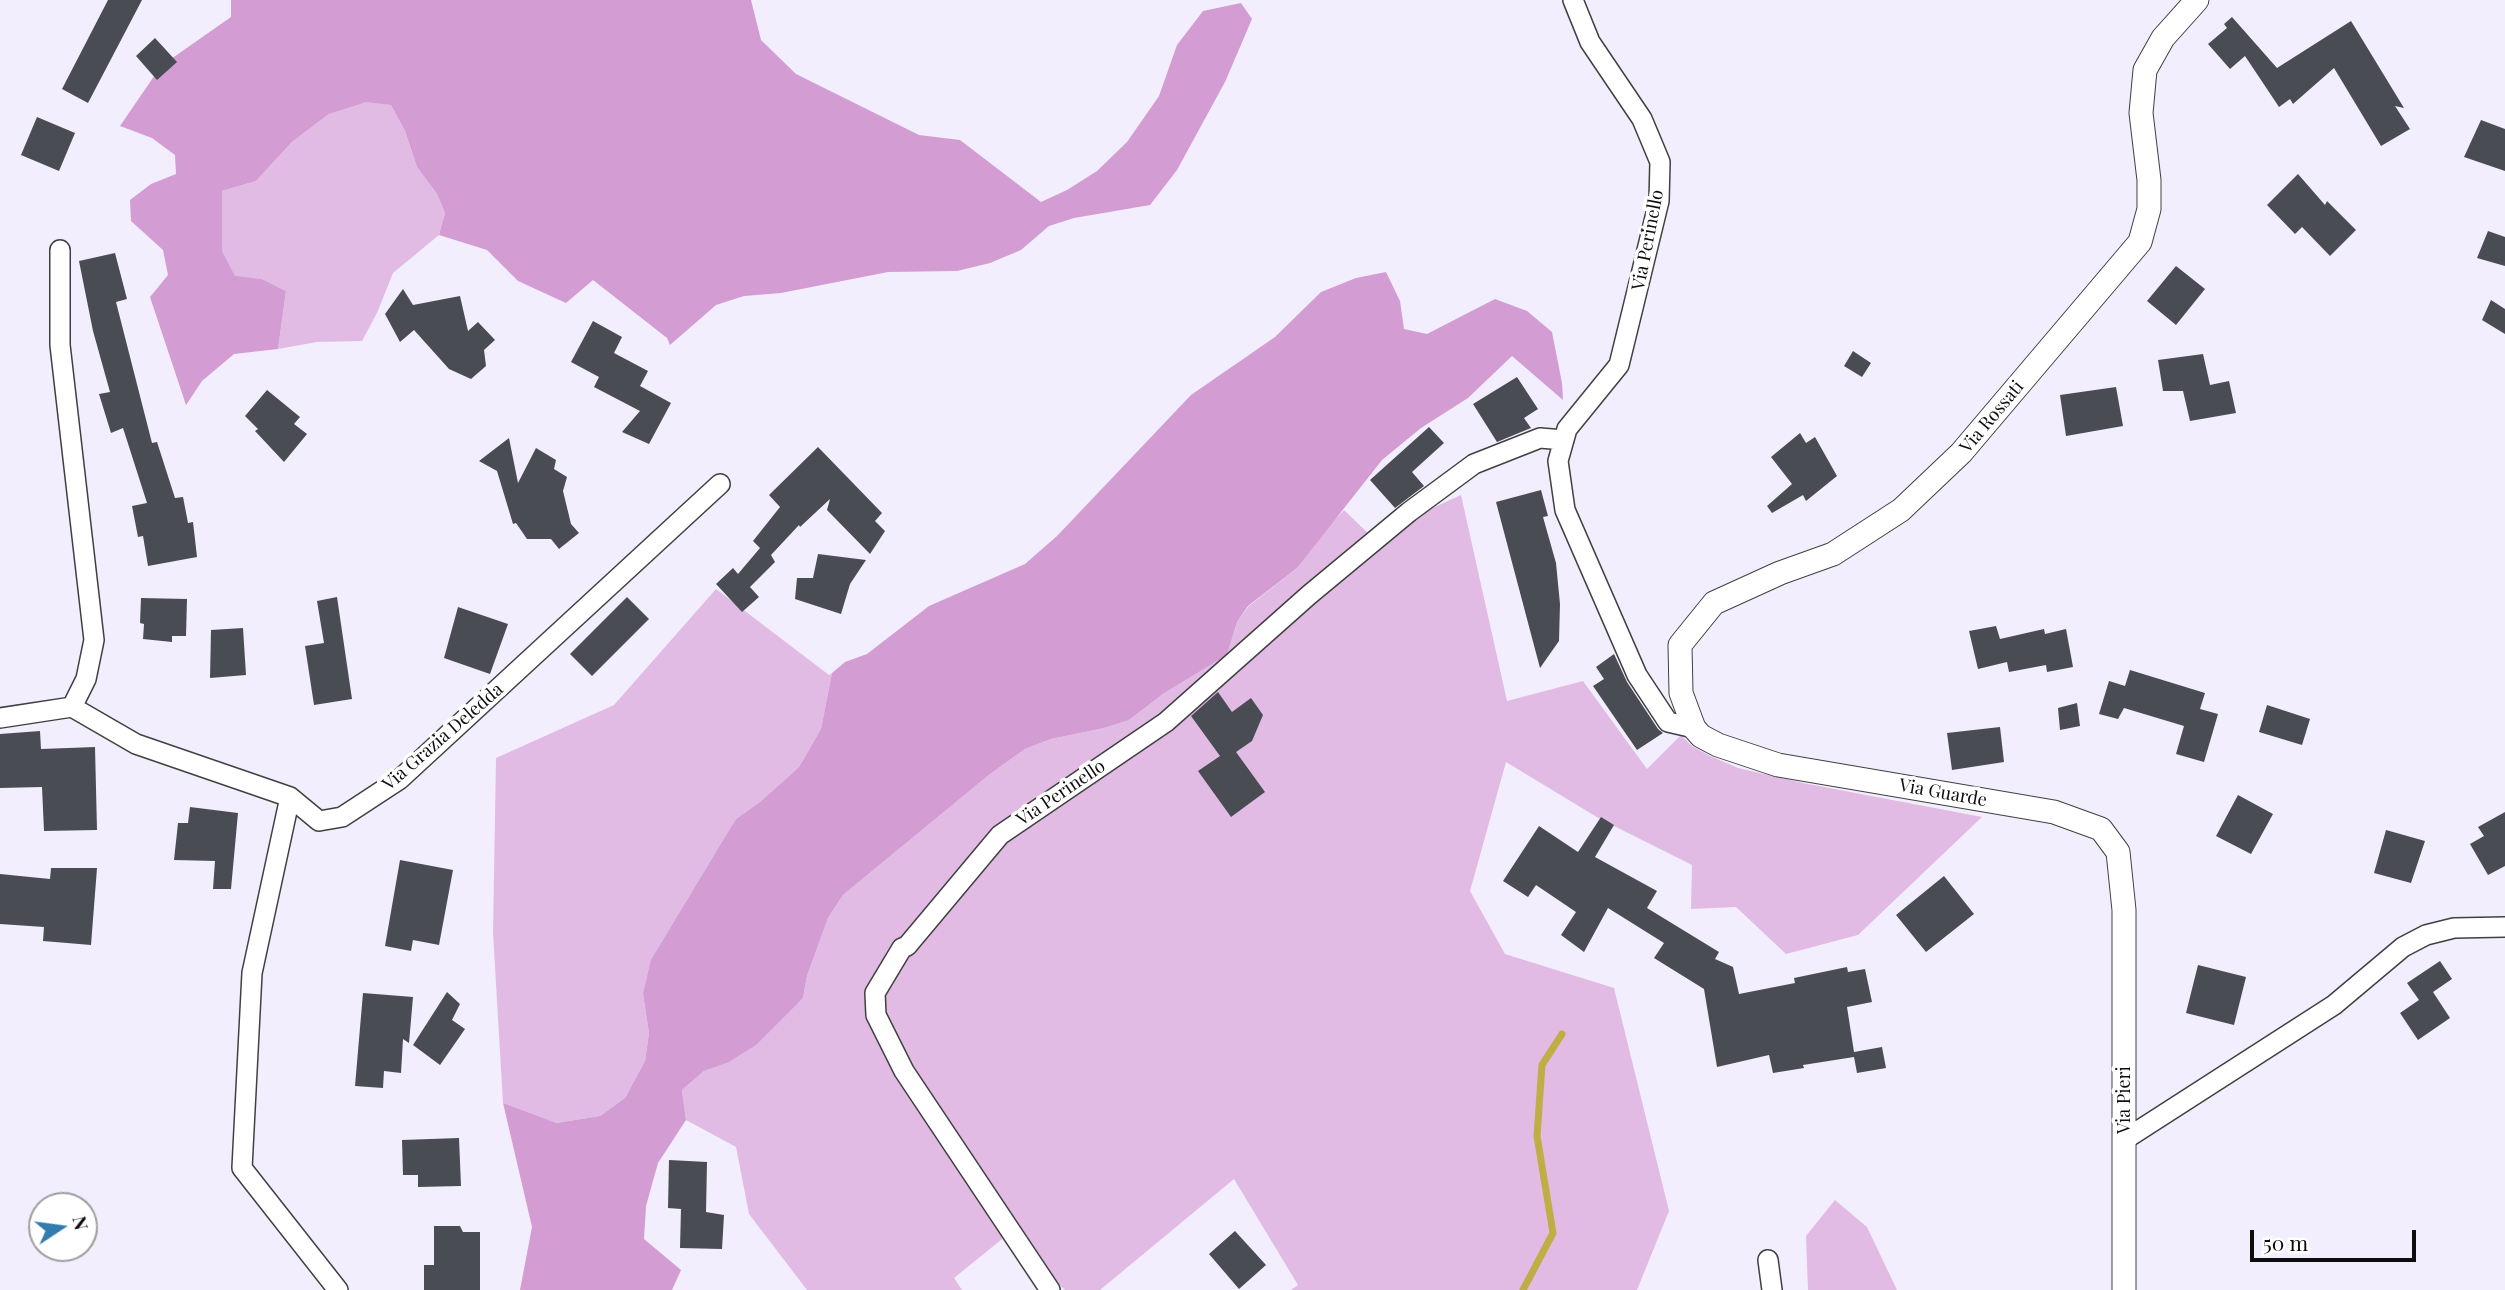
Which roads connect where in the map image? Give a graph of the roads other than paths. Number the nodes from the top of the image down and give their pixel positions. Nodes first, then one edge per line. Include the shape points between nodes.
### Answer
1 (1573, 0) edge
2 (2197, 0) edge
3 (60, 250) dead end
4 (1564, 440) junction
5 (720, 484) dead end
6 (72, 707) junction
7 (0, 718) edge
8 (1698, 732) junction
9 (290, 797) junction
10 (2124, 910) joint
11 (2505, 927) edge
12 (2124, 1140) junction
13 (1768, 1260) dead end
14 (338, 1290) edge
15 (1050, 1290) edge
16 (1773, 1290) edge
17 (2124, 1290) edge

1 - 4 street, Via Perinello via 1590,42 1642,119 1660,162 1659,201 1619,365 1567,429
2 - 8 street, Via Rossati via 2163,38 2145,70 2141,113 2149,209 2140,242 1961,453 1900,510 1833,554 1714,603 1680,645 1681,693
3 - 6 street via 60,345 94,640 86,679
4 - 8 street, Via Perinello via 1558,461 1564,510 1637,675 1668,722
4 - 15 street, Via Perinello via 1540,438 1475,464 1409,512 1166,722 1000,835 902,948 875,993 876,1015 904,1071
5 - 9 street, Via Grazia Deledda via 400,779 342,817 319,821
6 - 7 street
6 - 9 street, Via Grazia Deledda via 136,744
8 - 10 street, Via Guarde via 1718,746 1778,765 2054,813 2101,830 2118,852
9 - 14 street via 251,973 243,1168
10 - 12 street, Via Pieri
11 - 12 street via 2455,928 2403,947 2334,1005
12 - 17 street, Via Pieri
13 - 16 street

